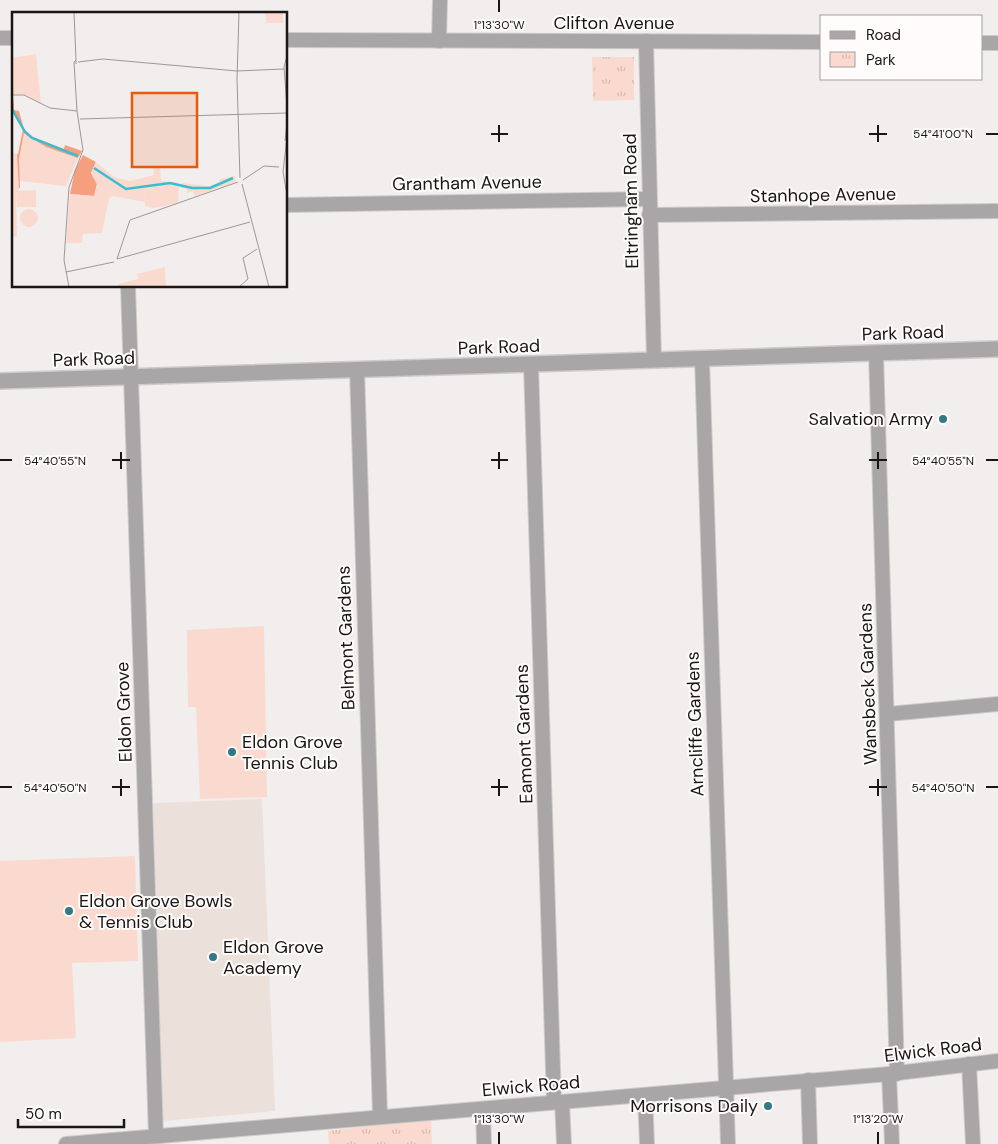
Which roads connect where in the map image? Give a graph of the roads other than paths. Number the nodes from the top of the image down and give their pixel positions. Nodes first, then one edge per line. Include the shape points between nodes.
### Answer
1 (440, 0) edge
2 (288, 40) edge
3 (439, 42) junction
4 (646, 42) junction
5 (820, 42) edge
6 (983, 43) edge
7 (998, 44) edge
8 (649, 199) junction
9 (288, 205) edge
10 (998, 211) edge
11 (649, 215) junction
12 (128, 288) edge
13 (998, 349) edge
14 (876, 353) junction
15 (702, 359) junction
16 (654, 360) junction
17 (531, 365) junction
18 (357, 369) junction
19 (131, 377) junction
20 (0, 381) edge
21 (998, 704) edge
22 (888, 714) junction
23 (998, 1061) edge
24 (970, 1064) junction
25 (893, 1074) junction
26 (808, 1080) junction
27 (726, 1087) junction
28 (645, 1095) junction
29 (558, 1102) junction
30 (483, 1109) junction
31 (380, 1116) junction
32 (156, 1136) junction
33 (66, 1144) edge
34 (484, 1144) edge
35 (564, 1144) edge
36 (647, 1144) edge
37 (728, 1144) edge
38 (810, 1144) edge
39 (892, 1144) edge
40 (973, 1144) edge

1 - 3 street
2 - 3 street, Clifton Avenue
3 - 4 street, Clifton Avenue
4 - 5 street, Clifton Avenue
4 - 8 street, Eltringham Road
6 - 7 street
8 - 9 street, Grantham Avenue
8 - 11 street, Eltringham Road
10 - 11 street, Stanhope Avenue
11 - 16 street, Eltringham Road
12 - 19 street, Eldon Grove
13 - 14 street, Park Road
14 - 15 street, Park Road
14 - 22 street, Wansbeck Gardens
15 - 16 street, Park Road
15 - 27 street, Arncliffe Gardens
16 - 17 street, Park Road
17 - 18 street, Park Road
17 - 29 street, Eamont Gardens
18 - 19 street, Park Road
18 - 31 street, Belmont Gardens
19 - 20 street, Park Road
19 - 32 street, Eldon Grove
21 - 22 street
22 - 25 street, Wansbeck Gardens
23 - 24 street, Elwick Road
24 - 25 street, Elwick Road
24 - 40 street
25 - 26 street, Elwick Road
25 - 39 street, Wansbeck Gardens
26 - 27 street, Elwick Road
26 - 38 street
27 - 28 street, Elwick Road
27 - 37 street, Arncliffe Gardens
28 - 29 street, Elwick Road
28 - 36 street
29 - 30 street, Elwick Road
29 - 35 street, Eamont Gardens
30 - 31 street, Elwick Road
30 - 34 street
31 - 32 street, Elwick Road
32 - 33 street, Elwick Road

